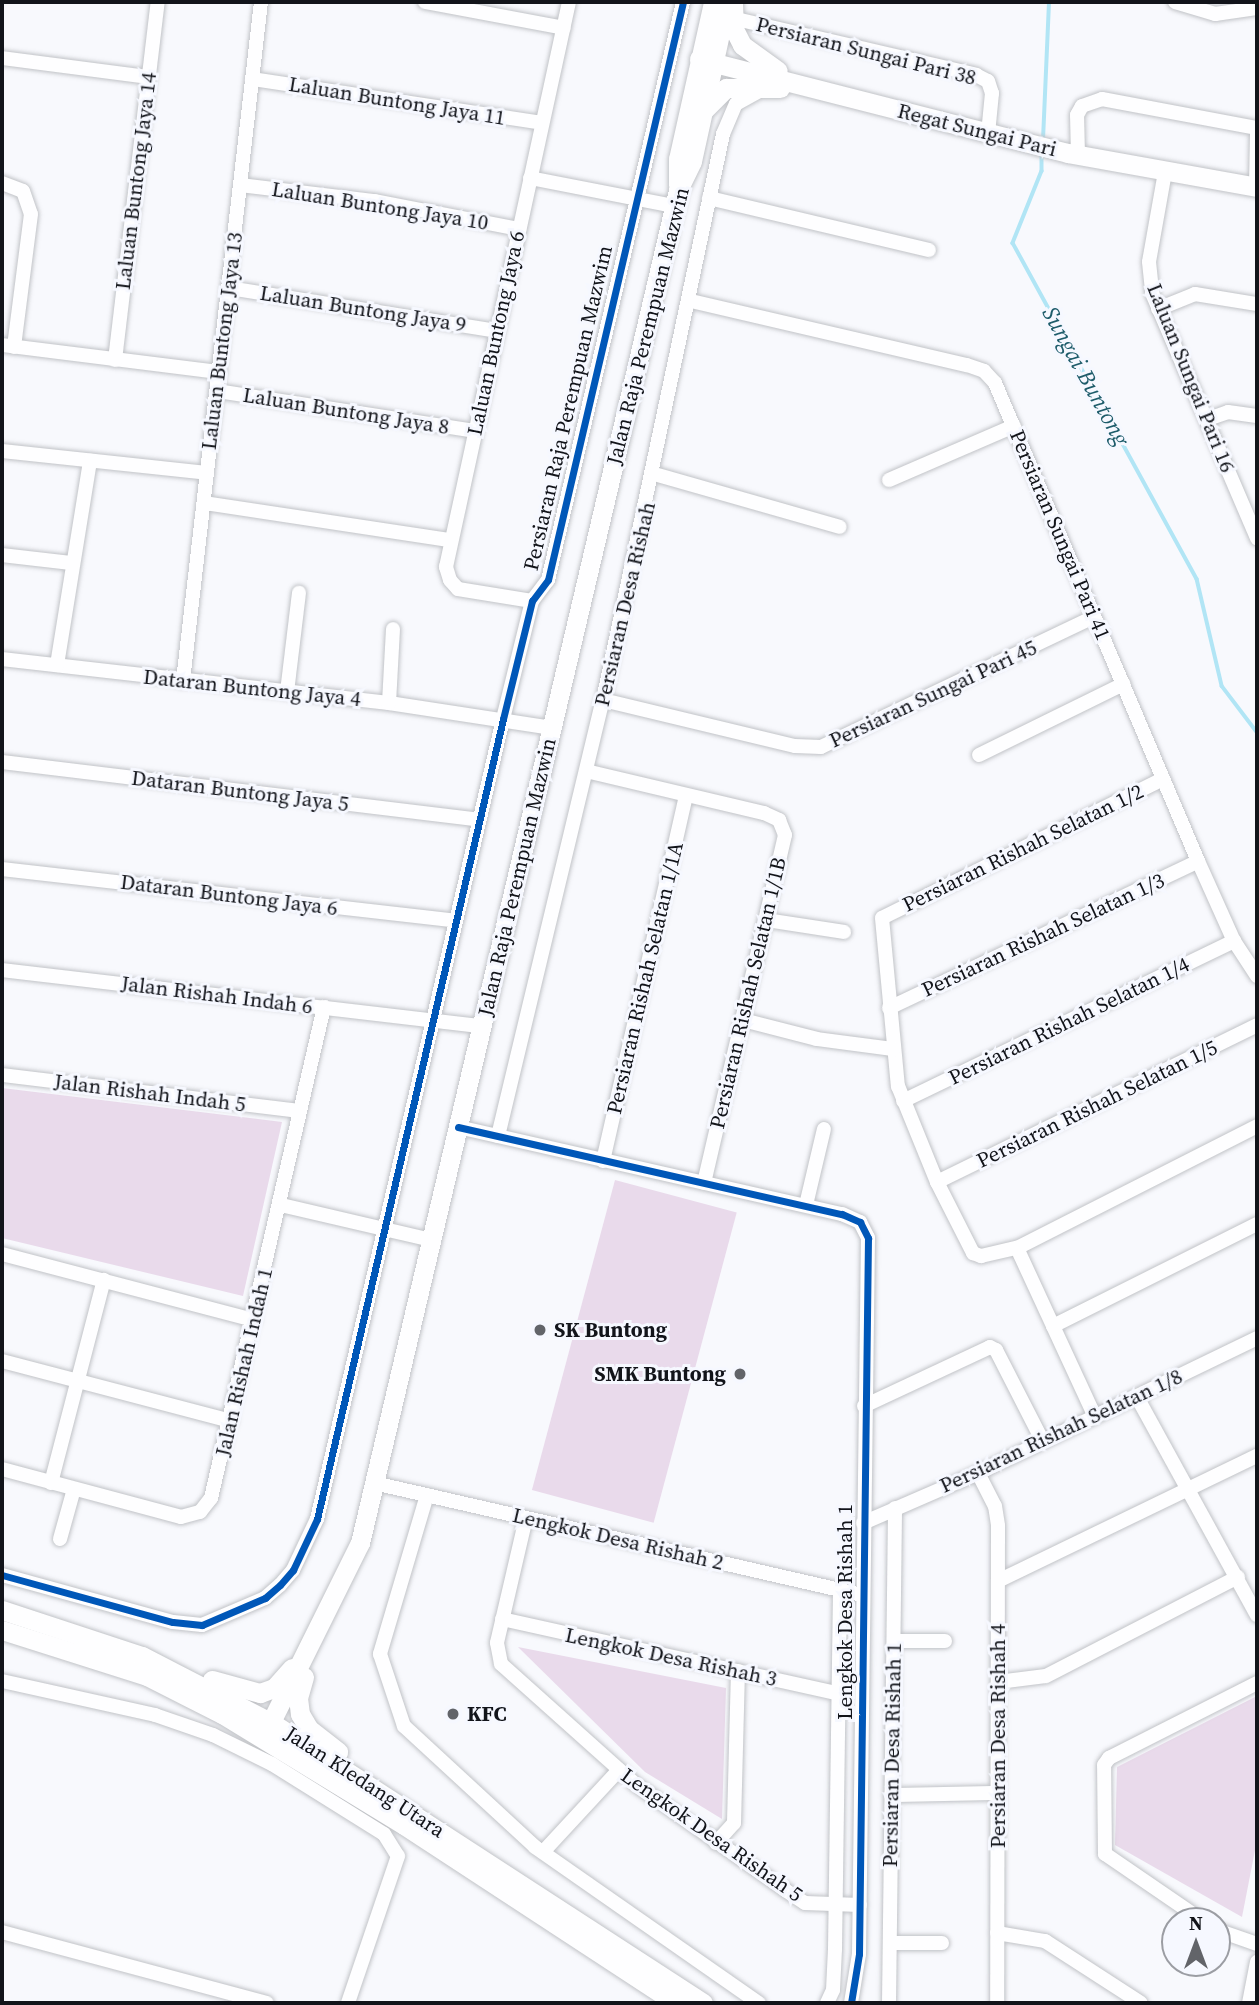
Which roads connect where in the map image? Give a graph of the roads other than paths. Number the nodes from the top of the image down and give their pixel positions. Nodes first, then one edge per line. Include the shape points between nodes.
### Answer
1 (158, 2) edge
2 (261, 2) edge
3 (425, 2) edge
4 (569, 2) edge
5 (683, 2) edge
6 (713, 2) edge
7 (1175, 2) edge
8 (731, 7) edge
9 (1257, 8) edge
10 (564, 28) junction
11 (2, 58) edge
12 (706, 61) junction
13 (148, 77) junction
14 (253, 79) junction
15 (798, 84) junction
16 (765, 88) junction
17 (542, 123) junction
18 (699, 125) junction
19 (1257, 128) edge
20 (988, 134) junction
21 (1257, 134) edge
22 (1073, 154) junction
23 (1165, 172) junction
24 (530, 178) junction
25 (2, 183) edge
26 (240, 185) junction
27 (1257, 187) edge
28 (635, 198) junction
29 (676, 198) junction
30 (709, 198) junction
31 (519, 229) junction
32 (929, 250) dead end
33 (229, 288) junction
34 (691, 301) junction
35 (1257, 304) edge
36 (1158, 309) junction
37 (496, 331) junction
38 (8, 346) edge
39 (115, 360) junction
40 (219, 372) junction
41 (217, 391) junction
42 (1257, 416) edge
43 (1208, 419) junction
44 (1014, 426) junction
45 (474, 431) junction
46 (2, 451) edge
47 (90, 461) junction
48 (207, 473) junction
49 (654, 474) junction
50 (889, 480) dead end
51 (204, 503) junction
52 (840, 527) dead end
53 (1257, 538) edge
54 (450, 540) junction
55 (2, 555) edge
56 (71, 563) junction
57 (299, 593) dead end
58 (532, 601) junction
59 (1094, 617) junction
60 (393, 629) dead end
61 (2, 659) edge
62 (57, 665) junction
63 (183, 681) junction
64 (1123, 684) junction
65 (287, 692) junction
66 (603, 700) junction
67 (389, 703) junction
68 (503, 719) junction
69 (552, 729) junction
70 (979, 755) dead end
71 (2, 762) edge
72 (586, 771) junction
73 (1163, 779) junction
74 (687, 795) junction
75 (478, 820) junction
76 (1198, 862) junction
77 (2, 869) edge
78 (766, 920) junction
79 (455, 921) junction
80 (844, 932) dead end
81 (1234, 941) junction
82 (2, 970) edge
83 (1257, 976) edge
84 (324, 1007) junction
85 (889, 1008) junction
86 (743, 1020) junction
87 (431, 1021) junction
88 (1257, 1025) edge
89 (481, 1026) junction
90 (893, 1049) junction
91 (2, 1075) edge
92 (903, 1101) junction
93 (299, 1111) junction
94 (1257, 1126) edge
95 (458, 1127) junction
96 (824, 1129) dead end
97 (498, 1136) junction
98 (603, 1161) junction
99 (937, 1182) junction
100 (704, 1183) junction
101 (281, 1205) junction
102 (806, 1205) junction
103 (1257, 1224) edge
104 (382, 1227) junction
105 (431, 1240) junction
106 (1017, 1248) junction
107 (2, 1254) edge
108 (104, 1280) junction
109 (253, 1320) junction
110 (1052, 1326) junction
111 (1257, 1338) edge
112 (2, 1361) edge
113 (76, 1380) junction
114 (1136, 1397) junction
115 (864, 1406) junction
116 (1095, 1417) junction
117 (230, 1421) junction
118 (1042, 1442) junction
119 (1257, 1456) edge
120 (2, 1469) edge
121 (978, 1473) junction
122 (51, 1483) junction
123 (374, 1483) junction
124 (74, 1489) junction
125 (1188, 1489) junction
126 (428, 1495) junction
127 (895, 1508) junction
128 (526, 1518) junction
129 (863, 1523) junction
130 (60, 1539) dead end
131 (2, 1575) edge
132 (1238, 1577) junction
133 (998, 1581) junction
134 (840, 1590) junction
135 (862, 1595) junction
136 (2, 1611) edge
137 (1257, 1615) edge
138 (326, 1617) junction
139 (502, 1619) junction
140 (2, 1630) edge
141 (894, 1641) junction
142 (946, 1641) dead end
143 (142, 1656) junction
144 (738, 1671) junction
145 (2, 1681) edge
146 (998, 1682) junction
147 (1257, 1683) edge
148 (840, 1694) junction
149 (268, 1730) junction
150 (620, 1770) junction
151 (997, 1793) junction
152 (891, 1795) junction
153 (419, 1815) junction
154 (716, 1843) junction
155 (543, 1852) junction
156 (836, 1904) junction
157 (860, 1905) junction
158 (1183, 1907) edge
159 (2, 1932) edge
160 (997, 1933) junction
161 (1231, 1935) edge
162 (890, 1943) junction
163 (942, 1943) dead end
164 (1257, 1944) edge
165 (1257, 1962) edge
166 (267, 2003) edge
167 (348, 2003) edge
168 (676, 2003) edge
169 (703, 2003) edge
170 (759, 2003) edge
171 (827, 2003) edge
172 (851, 2003) edge
173 (889, 2003) edge
174 (997, 2003) edge
175 (1141, 2003) edge
176 (1249, 2003) edge

1 - 13 street, Laluan Buntong Jaya 14
2 - 14 street, Laluan Buntong Jaya 13
3 - 10 street
4 - 10 street, Laluan Buntong Jaya 6
5 - 28 street, Persiaran Raja Perempuan Mazwim
6 - 12 main road
7 - 9 street via 1215,14
8 - 12 main road, Jalan Raja Perempuan Mazwin
8 - 15 main road via 748,52
8 - 20 street, Persiaran Sungai Pari 38 via 988,80 992,93
10 - 17 street, Laluan Buntong Jaya 6
11 - 13 street
12 - 15 main road, Regat Sungai Pari
12 - 18 main road, Jalan Raja Perempuan Mazwin
12 - 29 main road via 678,159
13 - 39 street, Laluan Buntong Jaya 14
14 - 17 street, Laluan Buntong Jaya 11
14 - 26 street, Laluan Buntong Jaya 13
15 - 16 main road
15 - 20 main road, Regat Sungai Pari
16 - 18 main road via 726,88 707,103
16 - 30 street, Persiaran Desa Rishah via 731,109
17 - 24 street, Laluan Buntong Jaya 6
18 - 29 main road, Jalan Raja Perempuan Mazwin via 692,161
19 - 22 street via 1102,99 1082,106 1076,115
20 - 22 main road, Regat Sungai Pari
21 - 27 street
22 - 23 main road, Regat Sungai Pari
23 - 27 main road, Regat Sungai Pari
23 - 36 street, Laluan Sungai Pari 16 via 1149,261
24 - 28 street
24 - 31 street, Laluan Buntong Jaya 6
25 - 38 street via 23,191 31,214
26 - 31 street, Laluan Buntong Jaya 10 via 375,201
26 - 33 street, Laluan Buntong Jaya 13
28 - 29 street
28 - 58 street, Persiaran Raja Perempuan Mazwim via 548,580
29 - 69 main road, Jalan Raja Perempuan Mazwin
30 - 32 street
30 - 34 street, Persiaran Desa Rishah
31 - 37 street, Laluan Buntong Jaya 6
33 - 37 street, Laluan Buntong Jaya 9
33 - 40 street, Laluan Buntong Jaya 13
34 - 44 street, Persiaran Sungai Pari 41 via 984,371 995,383
34 - 49 street, Persiaran Desa Rishah
35 - 36 street via 1195,294
36 - 43 street, Laluan Sungai Pari 16
37 - 45 street, Laluan Buntong Jaya 6
38 - 39 street, Laluan Buntong Jaya 8
39 - 40 street, Laluan Buntong Jaya 8
40 - 41 street, Laluan Buntong Jaya 13
41 - 45 street, Laluan Buntong Jaya 8
41 - 48 street, Laluan Buntong Jaya 13
42 - 43 street via 1227,412
43 - 53 street, Laluan Sungai Pari 16
44 - 50 street
44 - 59 street, Persiaran Sungai Pari 41
45 - 54 street, Laluan Buntong Jaya 6
46 - 47 street
47 - 48 street
47 - 56 street
48 - 51 street, Laluan Buntong Jaya 13
49 - 52 street
49 - 66 street, Persiaran Desa Rishah
51 - 54 street
51 - 63 street, Laluan Buntong Jaya 13
54 - 58 street, Laluan Buntong Jaya 6 via 446,567 458,589
55 - 56 street
56 - 62 street
57 - 65 street
58 - 68 street, Persiaran Raja Perempuan Mazwim
59 - 64 street, Persiaran Sungai Pari 41
59 - 66 street, Persiaran Sungai Pari 45 via 821,747 795,746
60 - 67 street
61 - 62 street, Dataran Buntong Jaya 4
62 - 63 street, Dataran Buntong Jaya 4
63 - 65 street, Dataran Buntong Jaya 4
64 - 70 street
64 - 73 street, Persiaran Sungai Pari 41
65 - 67 street, Dataran Buntong Jaya 4
66 - 72 street, Persiaran Desa Rishah
67 - 68 street, Dataran Buntong Jaya 4
68 - 69 street, Dataran Buntong Jaya 4
68 - 75 street, Persiaran Raja Perempuan Mazwim
69 - 89 main road, Jalan Raja Perempuan Mazwin
71 - 75 street, Dataran Buntong Jaya 5
72 - 74 street
72 - 97 street, Persiaran Desa Rishah
73 - 76 street, Persiaran Sungai Pari 41
73 - 85 street, Persiaran Rishah Selatan 1/2 via 882,918
74 - 78 street, Persiaran Rishah Selatan 1/1B via 779,820 785,835
74 - 98 street, Persiaran Rishah Selatan 1/1A
75 - 79 street, Persiaran Raja Perempuan Mazwim
76 - 81 street, Persiaran Sungai Pari 41
76 - 85 street, Persiaran Rishah Selatan 1/3
77 - 79 street, Dataran Buntong Jaya 6
78 - 80 street
78 - 86 street, Persiaran Rishah Selatan 1/1B
79 - 87 street, Persiaran Raja Perempuan Mazwim
81 - 83 street, Persiaran Sungai Pari 41
81 - 92 street, Persiaran Rishah Selatan 1/4
82 - 84 street, Jalan Rishah Indah 6
84 - 87 street, Jalan Rishah Indah 6
84 - 93 street, Jalan Rishah Indah 1
85 - 90 street
86 - 90 street via 817,1039
86 - 100 street, Persiaran Rishah Selatan 1/1B
87 - 89 street, Jalan Rishah Indah 6
87 - 104 street, Persiaran Raja Perempuan Mazwim
88 - 99 street, Persiaran Rishah Selatan 1/5
89 - 95 main road, Jalan Raja Perempuan Mazwin
90 - 92 street
91 - 93 street, Jalan Rishah Indah 5
92 - 99 street
93 - 101 street, Jalan Rishah Indah 1
94 - 106 street
95 - 97 street
95 - 105 main road, Jalan Raja Perempuan Mazwin
96 - 102 street
97 - 98 street
98 - 100 street
99 - 106 street via 973,1253 990,1256
100 - 102 street
101 - 104 street
101 - 109 street, Jalan Rishah Indah 1
102 - 115 street, Lengkok Desa Rishah 1 via 860,1222 868,1238
103 - 110 street
104 - 105 street
104 - 131 street, Persiaran Raja Perempuan Mazwim via 317,1519 293,1570 280,1585 265,1598 202,1625 173,1622
105 - 123 main road, Jalan Raja Perempuan Mazwin
106 - 110 street
107 - 108 street
108 - 109 street
108 - 113 street
109 - 117 street, Jalan Rishah Indah 1
110 - 116 street
111 - 114 street, Persiaran Rishah Selatan 1/8
112 - 113 street
113 - 117 street
113 - 122 street
114 - 116 street, Persiaran Rishah Selatan 1/8
114 - 125 street
115 - 118 street via 990,1347 996,1350
115 - 129 street, Lengkok Desa Rishah 1
116 - 118 street, Persiaran Rishah Selatan 1/8
117 - 124 street, Jalan Rishah Indah 1 via 211,1498 200,1512 181,1517
118 - 121 street, Persiaran Rishah Selatan 1/8
119 - 125 street
120 - 122 street, Jalan Rishah Indah 1
121 - 127 street, Persiaran Rishah Selatan 1/8
121 - 133 street, Persiaran Desa Rishah 4 via 995,1506
122 - 124 street, Jalan Rishah Indah 1
123 - 126 street, Lengkok Desa Rishah 2
123 - 138 main road, Jalan Raja Perempuan Mazwin via 360,1543
124 - 130 street
125 - 132 street
125 - 133 street
126 - 128 street, Lengkok Desa Rishah 2
126 - 155 street via 380,1654 404,1726
127 - 129 street, Persiaran Rishah Selatan 1/8
127 - 141 street, Persiaran Desa Rishah 1
128 - 134 street, Lengkok Desa Rishah 2
128 - 139 street, Lengkok Desa Rishah 5
129 - 135 street, Lengkok Desa Rishah 1
132 - 137 street
132 - 146 street via 1046,1676
133 - 146 street, Persiaran Desa Rishah 4
134 - 135 street, Lengkok Desa Rishah 2
134 - 148 street, Lengkok Desa Rishah 1
135 - 157 street, Lengkok Desa Rishah 1
136 - 143 main road, Jalan Kledang Utara
138 - 143 main road via 289,1672 274,1688 260,1693 244,1692
138 - 149 main road, Jalan Raja Perempuan Mazwin
138 - 153 main road via 298,1698 300,1714 309,1729
139 - 144 street, Lengkok Desa Rishah 3
139 - 150 street, Lengkok Desa Rishah 5 via 496,1643 502,1664
140 - 149 main road, Jalan Kledang Utara via 147,1676
141 - 142 street
141 - 152 street, Persiaran Desa Rishah 1
143 - 149 main road, Jalan Kledang Utara
144 - 148 street, Lengkok Desa Rishah 3
144 - 154 street via 734,1823
145 - 167 street via 155,1715 213,1735 272,1764 384,1833 398,1856
146 - 151 street, Persiaran Desa Rishah 4
147 - 158 street via 1109,1758 1104,1765 1105,1854
148 - 156 street, Lengkok Desa Rishah 1
149 - 153 main road, Jalan Kledang Utara
149 - 168 main road, Jalan Kledang Utara
150 - 154 street, Lengkok Desa Rishah 5
150 - 155 street
151 - 152 street
151 - 160 street, Persiaran Desa Rishah 4
152 - 162 street, Persiaran Desa Rishah 1
153 - 169 main road, Jalan Kledang Utara
154 - 156 street, Lengkok Desa Rishah 5 via 805,1903
155 - 170 street
156 - 157 street, Lengkok Desa Rishah 5
156 - 171 street, Lengkok Desa Rishah 1 via 833,1990
157 - 172 street, Lengkok Desa Rishah 1 via 856,1991
159 - 166 street
160 - 174 street, Persiaran Desa Rishah 4
160 - 175 street via 1045,1941
161 - 164 street
162 - 163 street
162 - 173 street, Persiaran Desa Rishah 1
165 - 176 street

